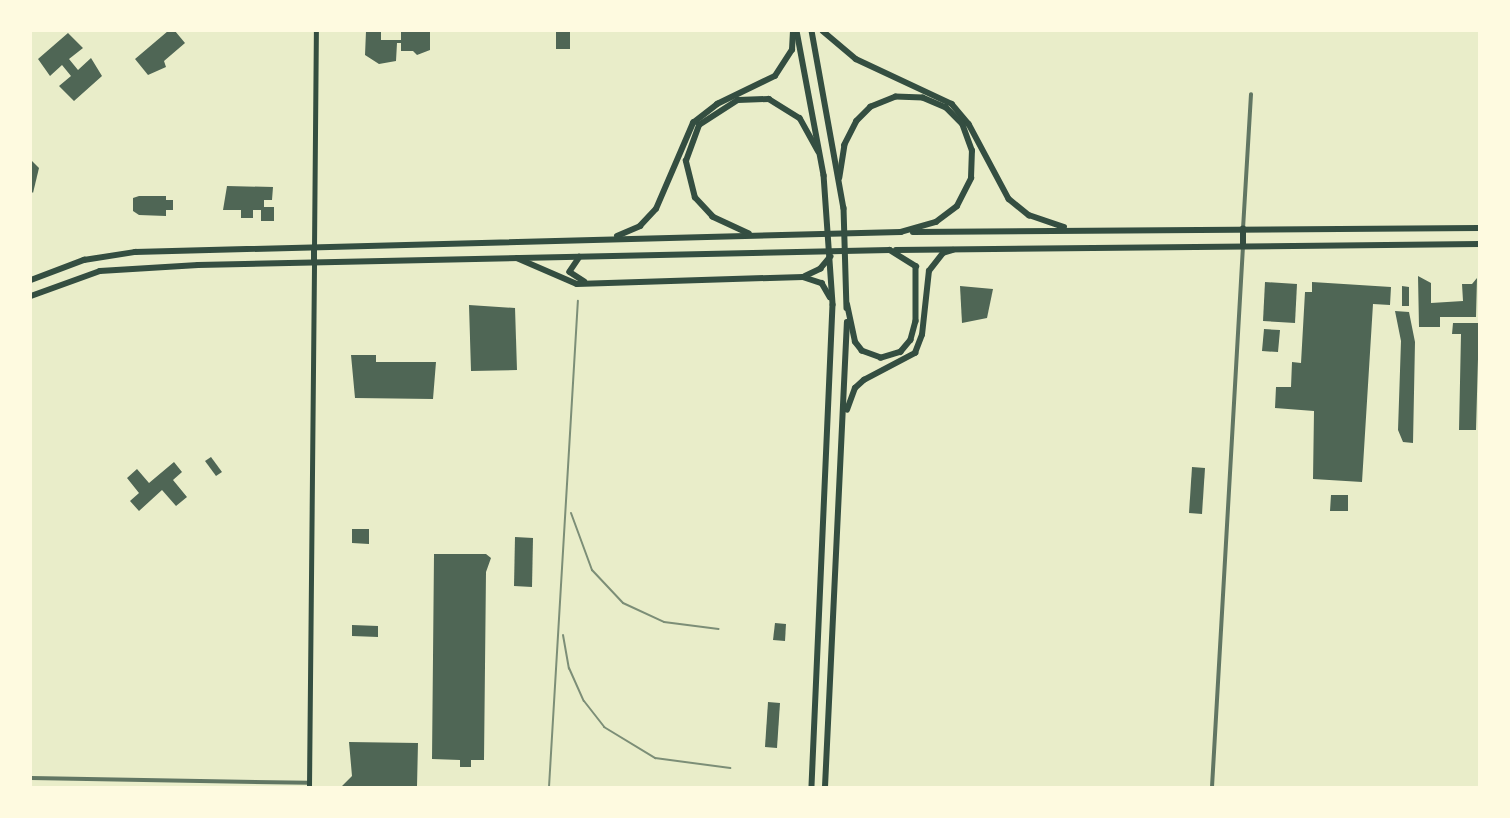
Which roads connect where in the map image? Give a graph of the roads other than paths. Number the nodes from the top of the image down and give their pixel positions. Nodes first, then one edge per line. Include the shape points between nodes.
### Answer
1 (316, 31) edge
2 (793, 31) edge
3 (797, 31) edge
4 (812, 31) edge
5 (823, 31) edge
6 (1251, 94) dead end
7 (686, 145) junction
8 (824, 175) junction
9 (840, 178) junction
10 (1479, 228) edge
11 (1073, 229) junction
12 (1243, 229) junction
13 (901, 232) junction
14 (753, 235) junction
15 (601, 238) junction
16 (1479, 244) edge
17 (1243, 246) junction
18 (314, 248) junction
19 (967, 248) junction
20 (901, 252) junction
21 (584, 255) junction
22 (831, 255) junction
23 (515, 257) junction
24 (314, 262) junction
25 (803, 277) junction
26 (31, 280) edge
27 (593, 283) junction
28 (31, 296) edge
29 (833, 305) junction
30 (847, 305) junction
31 (844, 424) junction
32 (31, 778) edge
33 (309, 785) edge
34 (812, 787) edge
35 (825, 787) edge
36 (1212, 787) edge

1 - 18 main road
2 - 7 main road via 792,50 775,76 703,112
3 - 8 main road
4 - 9 main road
5 - 11 main road via 856,59 952,104 969,124 1009,199 1029,215
6 - 12 street
7 - 8 main road via 699,125 720,108 745,98 769,99 793,111 806,126
7 - 14 main road via 686,166 695,198 713,217
7 - 15 main road via 662,200 640,226
8 - 22 main road
9 - 13 main road via 848,137 871,107 912,96 950,112 962,124 972,151 967,190 942,218
9 - 30 main road
10 - 12 main road
11 - 12 main road
11 - 13 main road
12 - 17 main road
13 - 14 main road
14 - 15 main road
15 - 18 main road
16 - 17 main road
17 - 19 main road
17 - 36 street
18 - 24 main road
18 - 26 main road via 118,253 68,264
19 - 20 main road
19 - 31 main road via 950,251 936,260 929,271 922,335 915,353 855,388
20 - 21 main road
20 - 30 main road via 916,266 918,288 913,335 906,348 881,358 862,351 854,342
21 - 23 main road
21 - 27 main road via 574,261 570,272 578,281
22 - 25 main road via 820,269
22 - 29 main road
23 - 24 main road
23 - 27 main road via 566,281
24 - 28 main road via 100,271
24 - 33 main road
25 - 27 main road
25 - 29 main road via 822,283
29 - 34 main road
30 - 31 main road
31 - 35 main road
32 - 33 street

